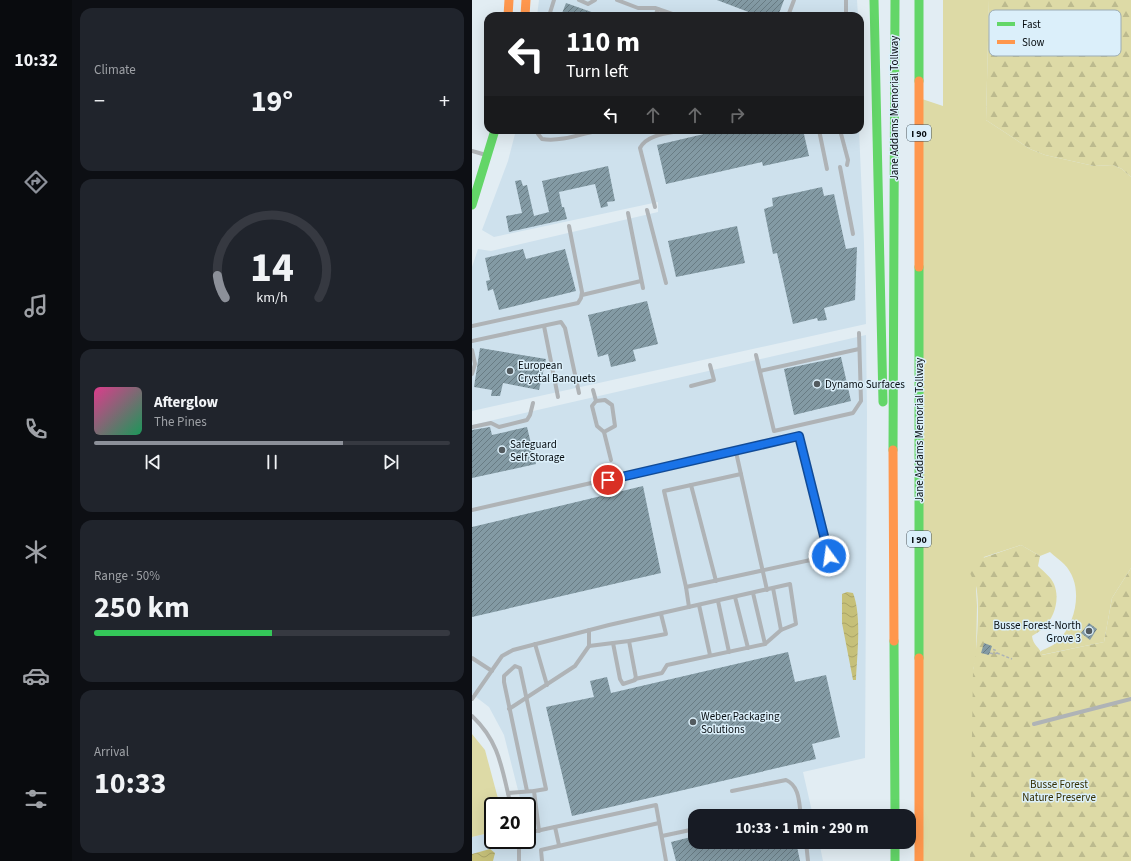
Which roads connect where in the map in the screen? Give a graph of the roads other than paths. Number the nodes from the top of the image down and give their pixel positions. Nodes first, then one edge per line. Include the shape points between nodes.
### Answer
1 (509, 0) edge
2 (526, 0) edge
3 (554, 0) edge
4 (578, 0) edge
5 (595, 0) edge
6 (617, 0) edge
7 (794, 0) edge
8 (846, 0) edge
9 (874, 0) edge
10 (895, 0) edge
11 (921, 0) edge
12 (658, 9) junction
13 (508, 12) edge
14 (525, 12) edge
15 (550, 12) edge
16 (657, 12) edge
17 (667, 12) edge
18 (790, 12) edge
19 (846, 12) edge
20 (493, 134) edge
21 (538, 134) edge
22 (582, 134) edge
23 (667, 134) edge
24 (820, 134) edge
25 (841, 134) edge
26 (472, 151) edge
27 (488, 156) junction
28 (847, 165) dead end
29 (840, 166) dead end
30 (827, 169) dead end
31 (472, 205) edge
32 (655, 207) dead end
33 (647, 210) dead end
34 (628, 213) dead end
35 (569, 226) dead end
36 (853, 234) dead end
37 (641, 281) junction
38 (666, 283) dead end
39 (643, 288) dead end
40 (582, 295) junction
41 (472, 326) edge
42 (544, 326) junction
43 (859, 333) dead end
44 (472, 341) edge
45 (859, 349) junction
46 (472, 350) edge
47 (756, 355) dead end
48 (710, 365) dead end
49 (760, 372) junction
50 (472, 374) edge
51 (691, 386) dead end
52 (593, 390) dead end
53 (579, 393) dead end
54 (558, 397) dead end
55 (596, 401) junction
56 (533, 403) dead end
57 (883, 412) dead end
58 (472, 427) edge
59 (883, 428) dead end
60 (604, 432) junction
61 (736, 452) junction
62 (893, 455) junction
63 (611, 460) dead end
64 (741, 474) junction
65 (691, 485) junction
66 (472, 510) edge
67 (763, 571) junction
68 (716, 581) junction
69 (686, 587) junction
70 (773, 588) junction
71 (766, 590) junction
72 (753, 593) junction
73 (735, 597) junction
74 (718, 601) junction
75 (699, 605) junction
76 (689, 607) junction
77 (661, 614) junction
78 (589, 630) junction
79 (781, 630) junction
80 (629, 641) junction
81 (612, 643) junction
82 (535, 644) junction
83 (765, 644) junction
84 (590, 646) junction
85 (748, 648) junction
86 (728, 652) junction
87 (710, 655) junction
88 (472, 658) edge
89 (492, 671) junction
90 (635, 679) junction
91 (546, 685) junction
92 (527, 698) junction
93 (472, 699) edge
94 (1131, 699) edge
95 (509, 709) junction
96 (472, 716) edge
97 (1034, 724) dead end
98 (527, 791) junction
99 (534, 791) junction
100 (732, 791) dead end
101 (508, 793) junction
102 (509, 797) edge
103 (800, 809) edge
104 (895, 809) edge
105 (659, 823) junction
106 (556, 827) junction
107 (539, 831) junction
108 (688, 831) edge
109 (536, 832) edge
110 (662, 836) junction
111 (559, 845) junction
112 (519, 849) edge
113 (807, 849) edge
114 (895, 849) edge
115 (519, 861) edge
116 (542, 861) edge
117 (666, 861) edge
118 (808, 861) edge
119 (895, 861) edge
120 (919, 861) edge

1 - 13 main road
2 - 14 main road
3 - 15 lane
4 - 5 lane via 588,4
6 - 12 lane via 638,8
7 - 18 lane
8 - 19 lane
9 - 57 main road
10 - 62 main road, Jane Addams Memorial Tollway / I 90
11 - 120 main road, Jane Addams Memorial Tollway / I 90
12 - 16 lane
12 - 17 lane
20 - 27 main road
21 - 22 lane via 542,140
23 - 32 lane via 650,138 642,143 640,148
24 - 30 lane
25 - 28 lane
26 - 27 lane
27 - 31 main road
29 - 36 lane
33 - 38 lane
34 - 37 lane
35 - 40 lane
37 - 39 lane
37 - 40 lane
40 - 41 lane via 573,305
42 - 44 lane
42 - 53 lane via 561,322 565,328
42 - 54 lane
43 - 45 lane
45 - 49 lane
45 - 49 lane via 861,401 853,413 782,430 774,431
46 - 50 lane via 475,364
47 - 49 lane
48 - 51 lane via 714,380
52 - 55 lane
55 - 60 lane via 592,406 597,426
55 - 60 lane via 605,400 612,405 615,426
56 - 58 lane via 527,420 499,427 491,423
59 - 62 main road
60 - 63 lane
61 - 64 lane
61 - 66 lane
61 - 67 lane via 799,436 829,556
62 - 104 main road, Jane Addams Memorial Tollway / I 90
64 - 65 lane
64 - 67 lane
65 - 68 lane
65 - 69 lane via 664,491
67 - 68 lane
67 - 71 lane
68 - 69 lane
69 - 76 lane
70 - 71 lane
70 - 79 lane
70 - 79 lane via 790,584 796,624
71 - 72 lane
72 - 73 lane
72 - 83 lane
73 - 74 lane
73 - 85 lane
74 - 75 lane
74 - 86 lane
75 - 76 lane
75 - 87 lane
76 - 77 lane
77 - 78 lane
77 - 80 lane via 666,634
78 - 82 lane
78 - 84 lane
79 - 83 lane
80 - 81 lane
80 - 90 lane
81 - 84 lane
81 - 90 lane via 623,684
82 - 89 lane via 502,656
82 - 91 lane
83 - 85 lane
84 - 91 lane via 575,666
85 - 86 lane
86 - 87 lane
87 - 90 lane via 668,665 662,673
88 - 89 lane
89 - 93 lane
91 - 92 lane
92 - 95 lane
92 - 95 lane via 520,668 515,666 504,676
92 - 99 lane via 546,789
94 - 97 lane
95 - 98 lane
96 - 101 lane via 482,725 494,744
98 - 99 lane
98 - 101 lane
99 - 107 lane
100 - 103 lane via 786,780 796,790
101 - 102 lane
105 - 106 lane via 656,805
105 - 110 lane
105 - 111 lane
106 - 107 lane
106 - 111 lane
107 - 109 lane
108 - 110 lane
110 - 117 lane
111 - 116 lane via 542,850
112 - 115 lane
113 - 118 lane
114 - 119 main road

